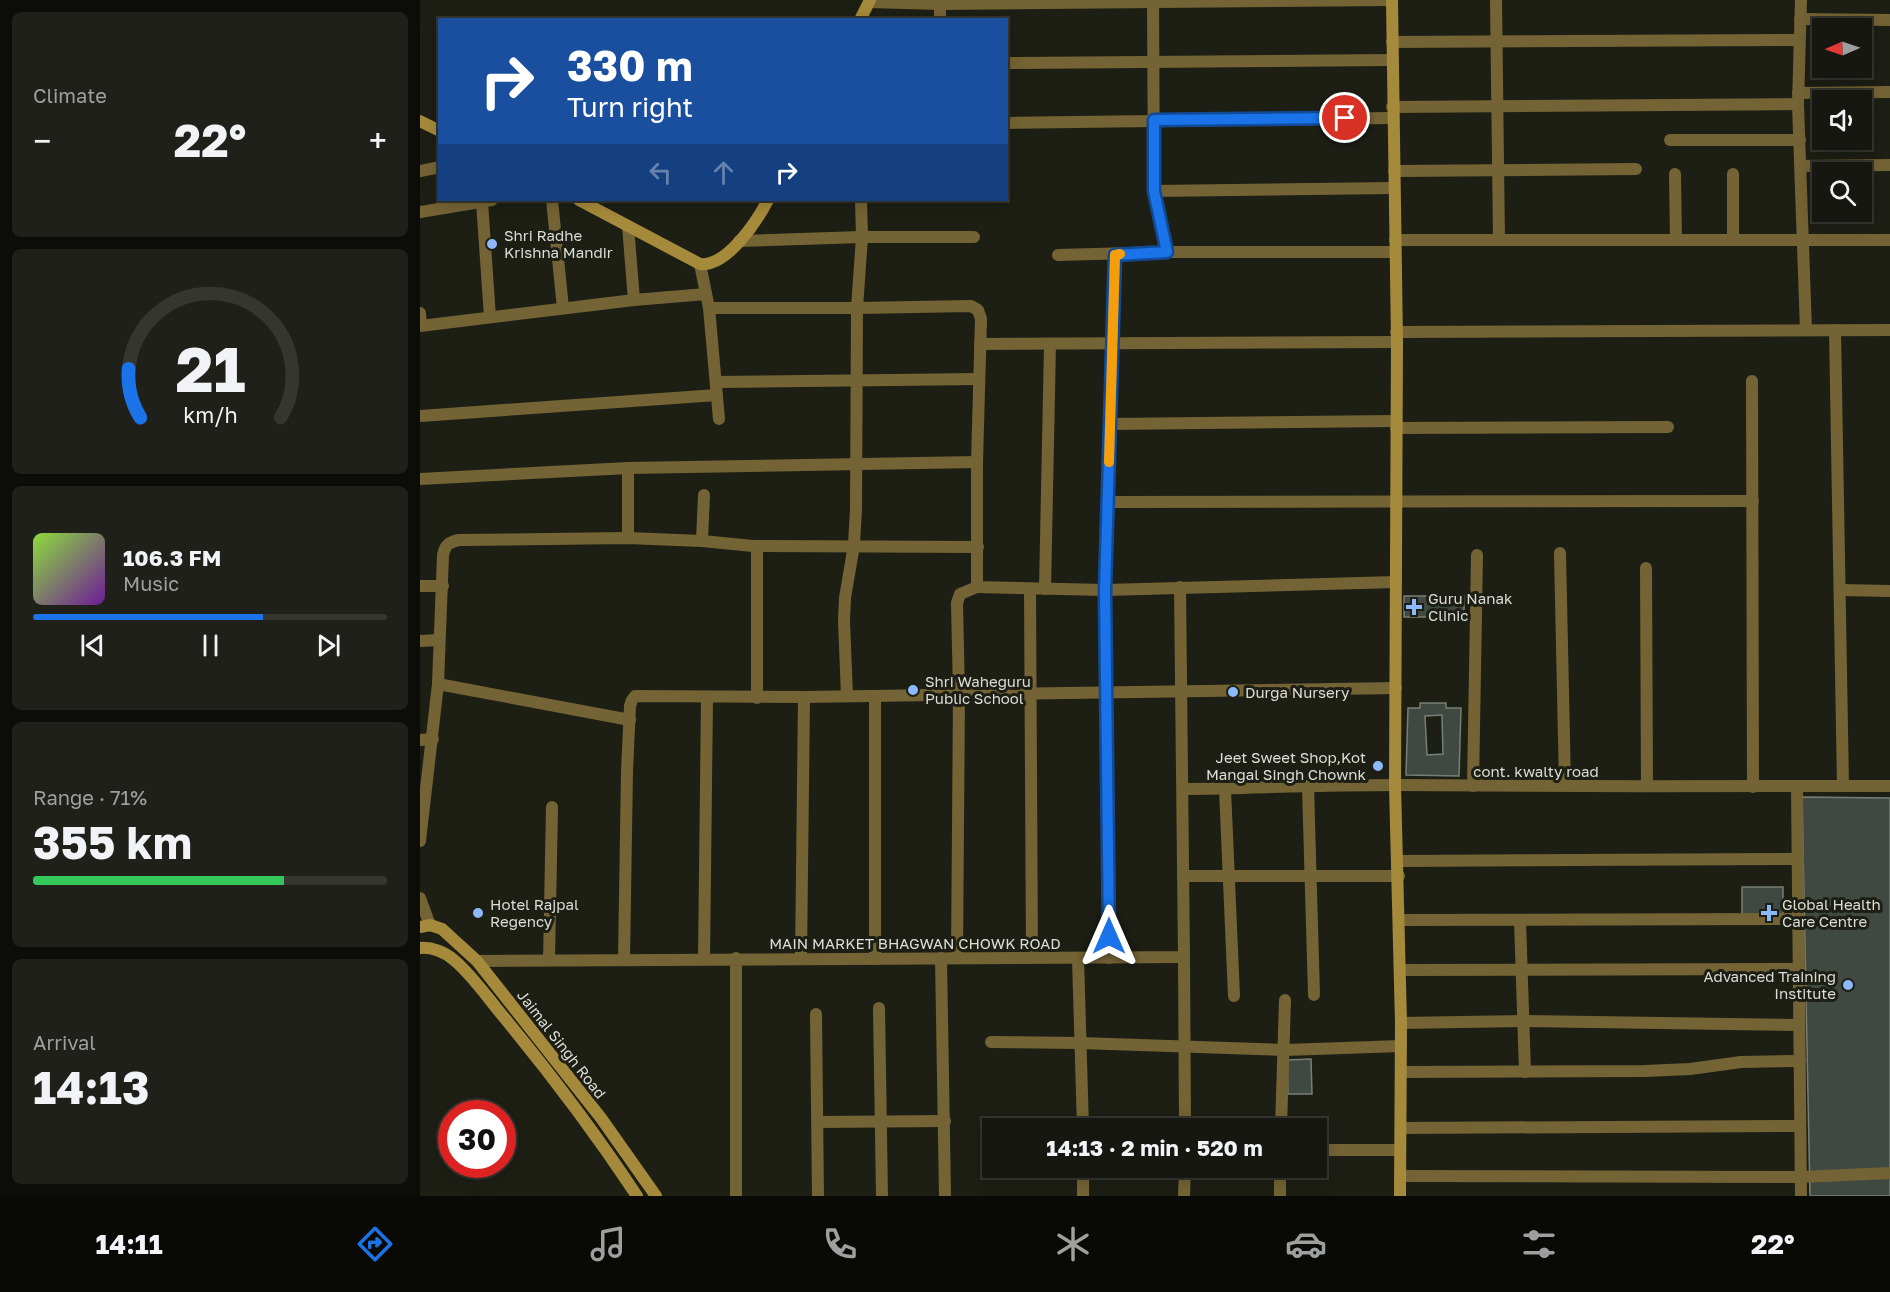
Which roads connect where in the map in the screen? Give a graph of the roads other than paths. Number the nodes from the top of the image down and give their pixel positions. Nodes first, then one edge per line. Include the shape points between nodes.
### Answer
1 (1392, 0) edge
2 (1496, 0) edge
3 (1801, 0) edge
4 (870, 1) edge
5 (1154, 1) edge
6 (940, 2) edge
7 (861, 18) edge
8 (940, 18) edge
9 (1800, 20) junction
10 (1890, 20) edge
11 (1799, 40) junction
12 (1392, 42) junction
13 (1497, 43) junction
14 (1392, 60) junction
15 (1154, 61) junction
16 (1008, 63) edge
17 (1890, 92) edge
18 (1798, 98) junction
19 (1498, 107) junction
20 (1392, 112) junction
21 (1154, 120) junction
22 (420, 121) edge
23 (1008, 123) edge
24 (438, 130) edge
25 (1800, 140) junction
26 (1670, 141) dead end
27 (1890, 165) edge
28 (1801, 166) junction
29 (438, 167) edge
30 (1636, 169) dead end
31 (1499, 170) junction
32 (420, 171) edge
33 (1394, 171) junction
34 (1675, 174) dead end
35 (1732, 174) dead end
36 (1394, 188) junction
37 (1154, 191) junction
38 (481, 201) edge
39 (487, 201) edge
40 (552, 201) edge
41 (581, 201) edge
42 (767, 201) edge
43 (861, 201) edge
44 (420, 212) edge
45 (628, 226) junction
46 (862, 237) junction
47 (974, 237) dead end
48 (1499, 240) junction
49 (1676, 240) junction
50 (1732, 240) junction
51 (1804, 240) junction
52 (1890, 240) edge
53 (740, 241) junction
54 (1395, 246) junction
55 (1167, 252) junction
56 (1058, 255) dead end
57 (1115, 255) junction
58 (700, 264) junction
59 (706, 294) junction
60 (634, 300) junction
61 (563, 308) junction
62 (709, 308) junction
63 (857, 308) junction
64 (490, 317) junction
65 (420, 321) edge
66 (1806, 330) junction
67 (1835, 330) junction
68 (1890, 330) edge
69 (1396, 337) junction
70 (980, 344) junction
71 (1050, 344) junction
72 (1113, 344) junction
73 (858, 379) junction
74 (979, 379) junction
75 (716, 381) junction
76 (1752, 381) dead end
77 (717, 395) junction
78 (420, 416) edge
79 (719, 419) dead end
80 (1110, 424) junction
81 (1396, 424) junction
82 (1668, 427) dead end
83 (977, 462) junction
84 (856, 464) junction
85 (628, 468) junction
86 (420, 479) edge
87 (704, 495) dead end
88 (1753, 501) junction
89 (1108, 502) junction
90 (1396, 503) junction
91 (628, 538) junction
92 (702, 541) junction
93 (854, 545) junction
94 (757, 546) junction
95 (978, 547) junction
96 (1560, 553) dead end
97 (1477, 555) dead end
98 (1646, 568) dead end
99 (1396, 582) junction
100 (420, 586) edge
101 (443, 586) junction
102 (977, 587) junction
103 (1180, 587) junction
104 (1030, 589) junction
105 (1045, 589) junction
106 (1105, 590) junction
107 (1841, 590) junction
108 (1890, 591) edge
109 (439, 640) junction
110 (420, 641) edge
111 (438, 684) junction
112 (1396, 688) junction
113 (1030, 693) junction
114 (1182, 693) junction
115 (959, 694) junction
116 (1107, 694) junction
117 (847, 696) junction
118 (875, 696) junction
119 (804, 697) junction
120 (707, 698) junction
121 (757, 698) junction
122 (630, 720) junction
123 (426, 740) edge
124 (1395, 785) junction
125 (1565, 785) junction
126 (1647, 785) junction
127 (1308, 786) junction
128 (1473, 786) junction
129 (1843, 786) junction
130 (1890, 786) edge
131 (1753, 787) junction
132 (1797, 788) junction
133 (1183, 789) junction
134 (1225, 789) junction
135 (552, 807) dead end
136 (422, 818) edge
137 (420, 841) edge
138 (1798, 859) junction
139 (1399, 861) junction
140 (1310, 875) junction
141 (1183, 876) junction
142 (1399, 876) junction
143 (1229, 877) junction
144 (420, 898) edge
145 (1800, 919) junction
146 (1399, 920) junction
147 (1520, 920) junction
148 (425, 926) edge
149 (420, 948) edge
150 (1184, 957) junction
151 (736, 958) junction
152 (941, 958) junction
153 (957, 958) junction
154 (1032, 958) junction
155 (1078, 958) junction
156 (1109, 958) junction
157 (624, 959) junction
158 (704, 959) junction
159 (801, 959) junction
160 (875, 959) junction
161 (549, 960) junction
162 (477, 961) junction
163 (1799, 969) junction
164 (1400, 970) junction
165 (1522, 970) junction
166 (1314, 995) dead end
167 (1234, 996) dead end
168 (1285, 1000) dead end
169 (879, 1008) dead end
170 (816, 1014) dead end
171 (1524, 1021) junction
172 (1401, 1023) junction
173 (1799, 1025) junction
174 (991, 1042) dead end
175 (1081, 1043) junction
176 (1186, 1045) junction
177 (1401, 1046) junction
178 (1285, 1050) junction
179 (1800, 1061) junction
180 (1401, 1072) junction
181 (1525, 1072) junction
182 (1083, 1118) edge
183 (1185, 1118) edge
184 (1282, 1118) edge
185 (881, 1121) junction
186 (945, 1121) junction
187 (818, 1122) junction
188 (1800, 1126) junction
189 (1401, 1128) junction
190 (1327, 1150) edge
191 (1400, 1150) junction
192 (1890, 1173) edge
193 (1400, 1176) junction
194 (1801, 1177) junction
195 (1083, 1178) edge
196 (1185, 1178) edge
197 (1280, 1178) edge
198 (637, 1196) edge
199 (656, 1196) edge
200 (736, 1196) edge
201 (818, 1196) edge
202 (882, 1196) edge
203 (945, 1196) edge
204 (1083, 1196) edge
205 (1184, 1196) edge
206 (1280, 1196) edge
207 (1400, 1196) edge
208 (1801, 1196) edge

1 - 5 street
1 - 12 street
2 - 13 street
3 - 9 street
4 - 6 street
4 - 7 street
5 - 6 street
5 - 15 street
6 - 8 street
9 - 10 street
9 - 11 street
11 - 13 street
11 - 18 street
12 - 13 street
12 - 14 street
13 - 19 street
14 - 15 street
14 - 20 street
15 - 16 street
15 - 21 street
17 - 18 street
18 - 19 street
18 - 25 street
19 - 20 street
19 - 31 street
20 - 21 street
20 - 33 street
21 - 23 street
21 - 37 street
22 - 24 street
25 - 26 street
25 - 28 street
27 - 28 street
28 - 51 street
29 - 32 street
30 - 31 street
31 - 33 street
31 - 48 street
33 - 36 street
34 - 49 street
35 - 50 street
36 - 37 street
36 - 54 street
37 - 55 street
38 - 44 street
39 - 64 street
40 - 61 street
41 - 45 street
42 - 53 street
43 - 46 street
45 - 58 street
45 - 60 street
46 - 47 street
46 - 53 street
46 - 63 street
48 - 49 street
48 - 54 street
49 - 50 street
50 - 51 street
51 - 52 street
51 - 66 street
53 - 58 street via 715,263
54 - 55 street
54 - 69 street
55 - 57 street
56 - 57 street
57 - 72 street
58 - 59 street
59 - 60 street
59 - 62 street
60 - 61 street
61 - 64 street
62 - 63 street
62 - 75 street
63 - 70 street via 970,306 978,310 981,319
63 - 73 street
64 - 65 street
66 - 67 street
66 - 69 street
67 - 68 street
67 - 107 street
69 - 72 street
69 - 81 street
70 - 71 street
70 - 74 street
71 - 72 street
71 - 105 street
72 - 80 street
73 - 74 street
73 - 75 street
73 - 84 street
74 - 83 street
75 - 77 street
76 - 88 street
77 - 78 street
77 - 79 street
80 - 81 street
80 - 89 street
81 - 82 street
81 - 90 street
83 - 84 street
83 - 95 street
84 - 85 street
84 - 93 street
85 - 86 street
85 - 91 street
87 - 92 street
88 - 90 street
88 - 131 street
89 - 90 street
89 - 106 street
90 - 99 street
91 - 92 street
91 - 101 street via 454,541 446,544 443,555
92 - 94 street
93 - 94 street
93 - 95 street
93 - 117 street via 845,598
94 - 121 street
95 - 102 street
96 - 125 street
97 - 128 street
98 - 126 street
99 - 103 street
99 - 112 street
100 - 101 street
101 - 109 street
102 - 104 street
102 - 115 street via 960,594 957,603
103 - 106 street
103 - 114 street
104 - 105 street
104 - 113 street
105 - 106 street
106 - 116 street
107 - 108 street
107 - 129 street
109 - 110 street
109 - 111 street
111 - 122 street
111 - 123 street
112 - 114 street
112 - 124 street
113 - 115 street
113 - 116 street
113 - 154 street
114 - 116 street
114 - 133 street
115 - 118 street
115 - 153 street
116 - 156 street
117 - 118 street
117 - 119 street
118 - 160 street
119 - 121 street
119 - 159 street
120 - 121 street
120 - 122 street via 635,696
120 - 158 street
122 - 157 street
123 - 136 street
124 - 127 street, cont. kwalty road
124 - 128 street, cont. kwalty road
124 - 139 street
125 - 126 street, cont. kwalty road
125 - 128 street, cont. kwalty road
126 - 131 street, cont. kwalty road
127 - 134 street, cont. kwalty road
127 - 140 street
129 - 130 street, cont. kwalty road
129 - 132 street, cont. kwalty road
131 - 132 street, cont. kwalty road
132 - 138 street
133 - 134 street, cont. kwalty road
133 - 141 street
134 - 143 street
135 - 161 street
136 - 137 street
138 - 139 street
138 - 145 street
139 - 142 street
140 - 142 street
140 - 143 street
140 - 166 street
141 - 143 street
141 - 150 street
142 - 146 street
143 - 167 street
144 - 148 street
145 - 147 street
145 - 163 street
146 - 147 street
146 - 164 street
147 - 165 street
148 - 162 street, Jaimal Singh Road via 442,929
149 - 198 street via 453,959 475,983 518,1034
150 - 156 street, MAIN MARKET BHAGWAN CHOWK ROAD
150 - 176 street
151 - 158 street, MAIN MARKET BHAGWAN CHOWK ROAD
151 - 159 street, MAIN MARKET BHAGWAN CHOWK ROAD
151 - 200 street
152 - 153 street, MAIN MARKET BHAGWAN CHOWK ROAD
152 - 160 street, MAIN MARKET BHAGWAN CHOWK ROAD
152 - 186 street
153 - 154 street, MAIN MARKET BHAGWAN CHOWK ROAD
154 - 155 street, MAIN MARKET BHAGWAN CHOWK ROAD
155 - 156 street, MAIN MARKET BHAGWAN CHOWK ROAD
155 - 175 street
157 - 158 street, MAIN MARKET BHAGWAN CHOWK ROAD
157 - 161 street, MAIN MARKET BHAGWAN CHOWK ROAD
159 - 160 street, MAIN MARKET BHAGWAN CHOWK ROAD
161 - 162 street, MAIN MARKET BHAGWAN CHOWK ROAD
162 - 199 street, Jaimal Singh Road via 601,1118
163 - 165 street
163 - 173 street
164 - 165 street
164 - 172 street
165 - 171 street
168 - 178 street
169 - 185 street
170 - 187 street
171 - 172 street
171 - 173 street
171 - 181 street
172 - 177 street
173 - 179 street
174 - 175 street
175 - 176 street
175 - 182 street
176 - 178 street
176 - 183 street
177 - 178 street
177 - 180 street
178 - 184 street
179 - 181 street via 1645,1071
179 - 188 street
180 - 181 street
180 - 189 street
185 - 186 street
185 - 187 street
185 - 202 street
186 - 203 street
187 - 201 street
188 - 189 street
188 - 194 street
189 - 191 street
190 - 191 street
191 - 193 street
192 - 194 street
193 - 194 street
193 - 207 street
194 - 208 street
195 - 204 street
196 - 205 street
197 - 206 street

